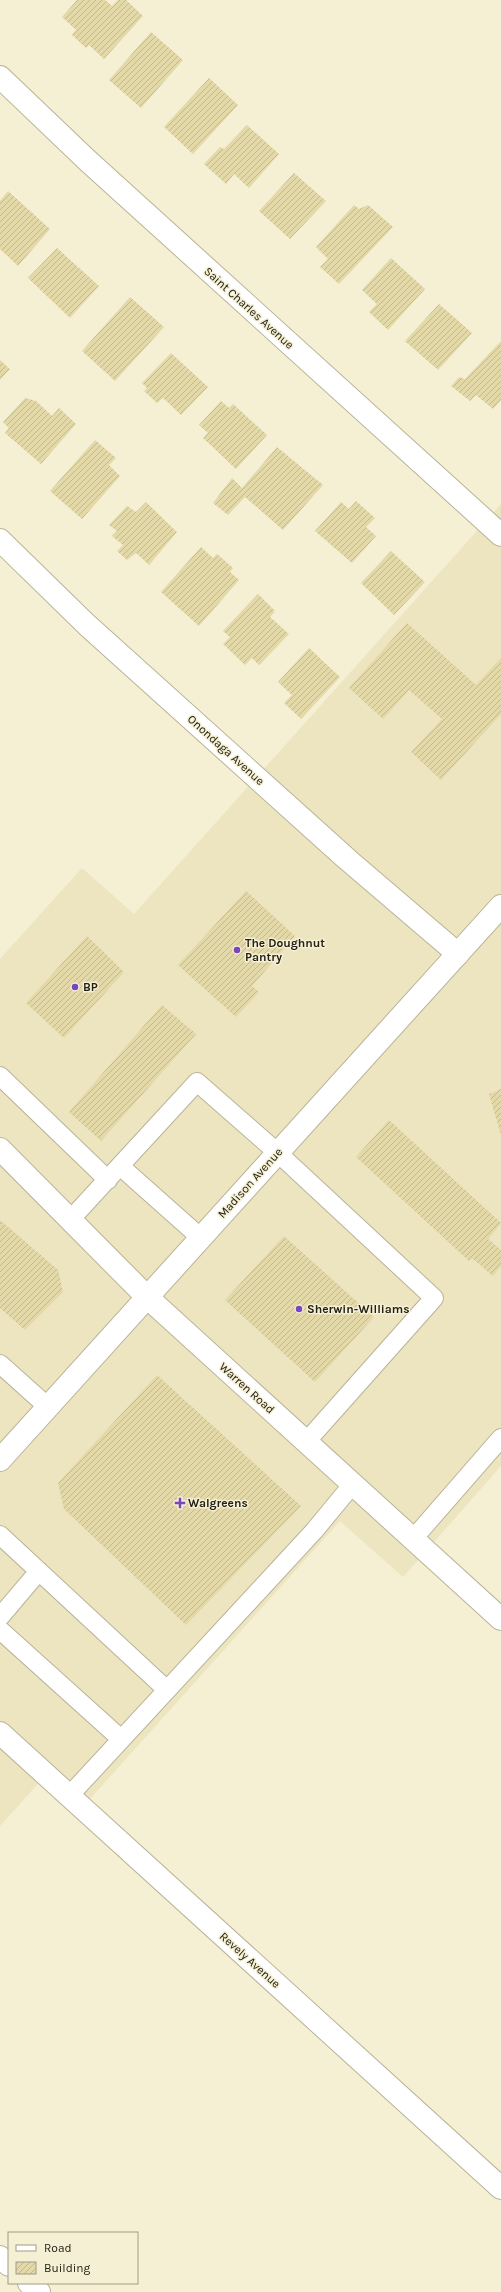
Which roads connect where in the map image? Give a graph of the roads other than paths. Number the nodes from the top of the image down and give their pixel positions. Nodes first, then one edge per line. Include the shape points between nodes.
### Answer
1 (0, 77) edge
2 (501, 535) edge
3 (0, 540) edge
4 (501, 906) edge
5 (458, 954) junction
6 (0, 1076) edge
7 (0, 1149) edge
8 (278, 1153) junction
9 (120, 1166) junction
10 (108, 1180) junction
11 (70, 1220) junction
12 (201, 1238) junction
13 (147, 1297) junction
14 (0, 1364) edge
15 (48, 1407) junction
16 (501, 1438) edge
17 (306, 1442) junction
18 (0, 1460) edge
19 (352, 1484) junction
20 (0, 1534) edge
21 (413, 1539) junction
22 (39, 1571) junction
23 (0, 1617) edge
24 (501, 1620) edge
25 (0, 1630) edge
26 (167, 1690) junction
27 (0, 1733) edge
28 (122, 1739) junction
29 (69, 1796) junction
30 (501, 2188) edge
31 (0, 2257) edge
32 (8, 2264) edge
33 (30, 2284) edge
34 (39, 2292) edge

1 - 2 street, Saint Charles Avenue via 94,166
3 - 5 street, Onondaga Avenue via 88,625 348,860
4 - 5 street, Madison Avenue
5 - 8 street, Madison Avenue
6 - 10 lane
7 - 11 street, Warren Road
8 - 9 lane via 198,1082
8 - 12 street, Madison Avenue
8 - 17 lane via 434,1298
9 - 10 lane
9 - 12 lane
10 - 11 lane
11 - 13 street, Warren Road
12 - 13 street, Madison Avenue
13 - 15 street, Madison Avenue
13 - 17 street, Warren Road
14 - 15 lane
15 - 18 street, Madison Avenue
16 - 21 lane
17 - 19 street, Warren Road
19 - 21 street, Warren Road
19 - 26 lane via 314,1531
20 - 22 lane
21 - 24 street, Warren Road
22 - 23 lane
22 - 26 lane
25 - 28 lane
26 - 28 lane
27 - 29 street, Revely Avenue
28 - 29 lane
29 - 30 street, Revely Avenue
31 - 32 street
33 - 34 street

